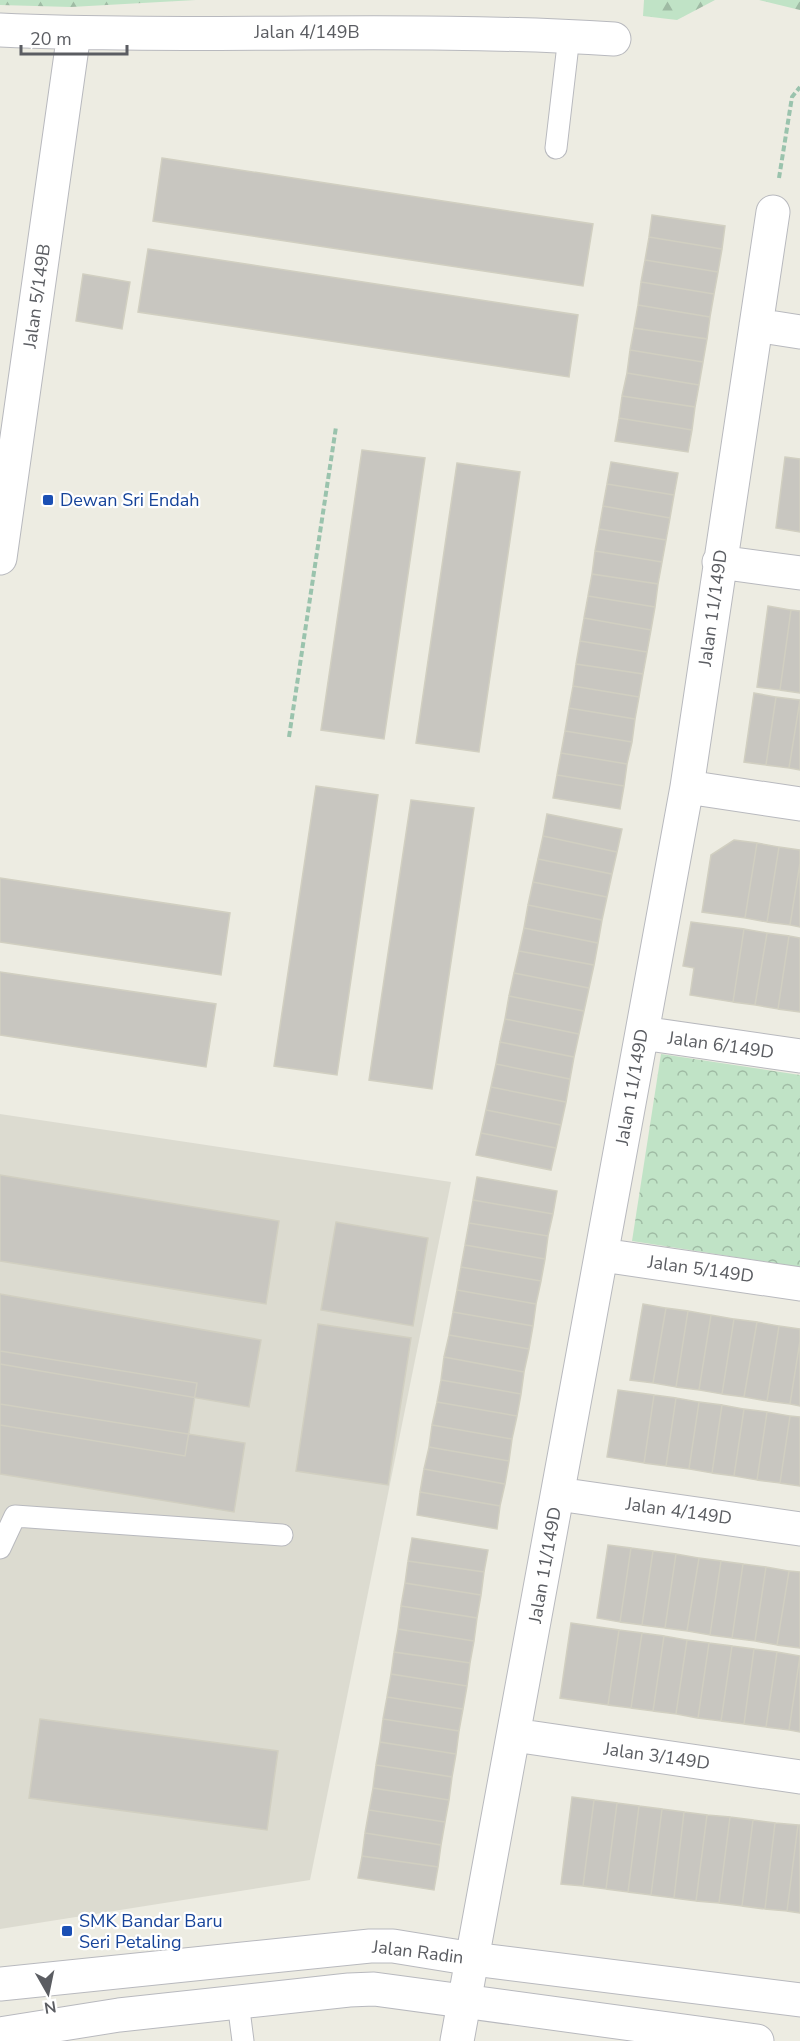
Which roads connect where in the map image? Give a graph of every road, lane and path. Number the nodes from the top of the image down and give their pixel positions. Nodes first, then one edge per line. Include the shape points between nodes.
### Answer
1 (0, 30) edge
2 (74, 33) junction
3 (569, 36) junction
4 (614, 39) dead end
5 (800, 87) edge
6 (556, 148) dead end
7 (773, 212) joint
8 (756, 325) junction
9 (800, 332) edge
10 (336, 427) dead end
11 (0, 558) edge
12 (719, 562) junction
13 (800, 573) edge
14 (289, 737) dead end
15 (687, 787) junction
16 (800, 804) edge
17 (642, 1033) junction
18 (800, 1056) edge
19 (602, 1255) junction
20 (800, 1284) edge
21 (558, 1494) junction
22 (800, 1529) edge
23 (282, 1535) dead end
24 (0, 1548) edge
25 (514, 1735) junction
26 (800, 1777) edge
27 (473, 1959) junction
28 (0, 1984) edge
29 (800, 2000) edge
30 (238, 2002) junction
31 (463, 2002) junction
32 (0, 2034) edge
33 (243, 2041) edge
34 (457, 2041) edge
35 (757, 2041) edge

1 - 2 street, Jalan 4/149B
2 - 3 street, Jalan 4/149B
2 - 11 street, Jalan 5/149B
3 - 4 street, Jalan 4/149B
3 - 6 lane
5 - 7 path via 792,97
7 - 8 street, Jalan 11/149D
8 - 9 street
8 - 12 street, Jalan 11/149D
10 - 14 path
12 - 13 street
12 - 15 street, Jalan 11/149D
15 - 16 street
15 - 17 street, Jalan 11/149D
17 - 18 street, Jalan 6/149D
17 - 19 street, Jalan 11/149D
19 - 20 street, Jalan 5/149D
19 - 21 street, Jalan 11/149D
21 - 22 street, Jalan 4/149D
21 - 25 street, Jalan 11/149D
23 - 24 lane via 15,1516
25 - 26 street, Jalan 3/149D
25 - 27 street, Jalan 11/149D
27 - 28 street, Jalan Radin via 393,1946 349,1947
27 - 29 street, Jalan Radin
27 - 31 street, Jalan 11/149D
30 - 31 street via 374,1989
30 - 32 street
30 - 33 lane
31 - 34 street, Jalan 11/149D
31 - 35 street

